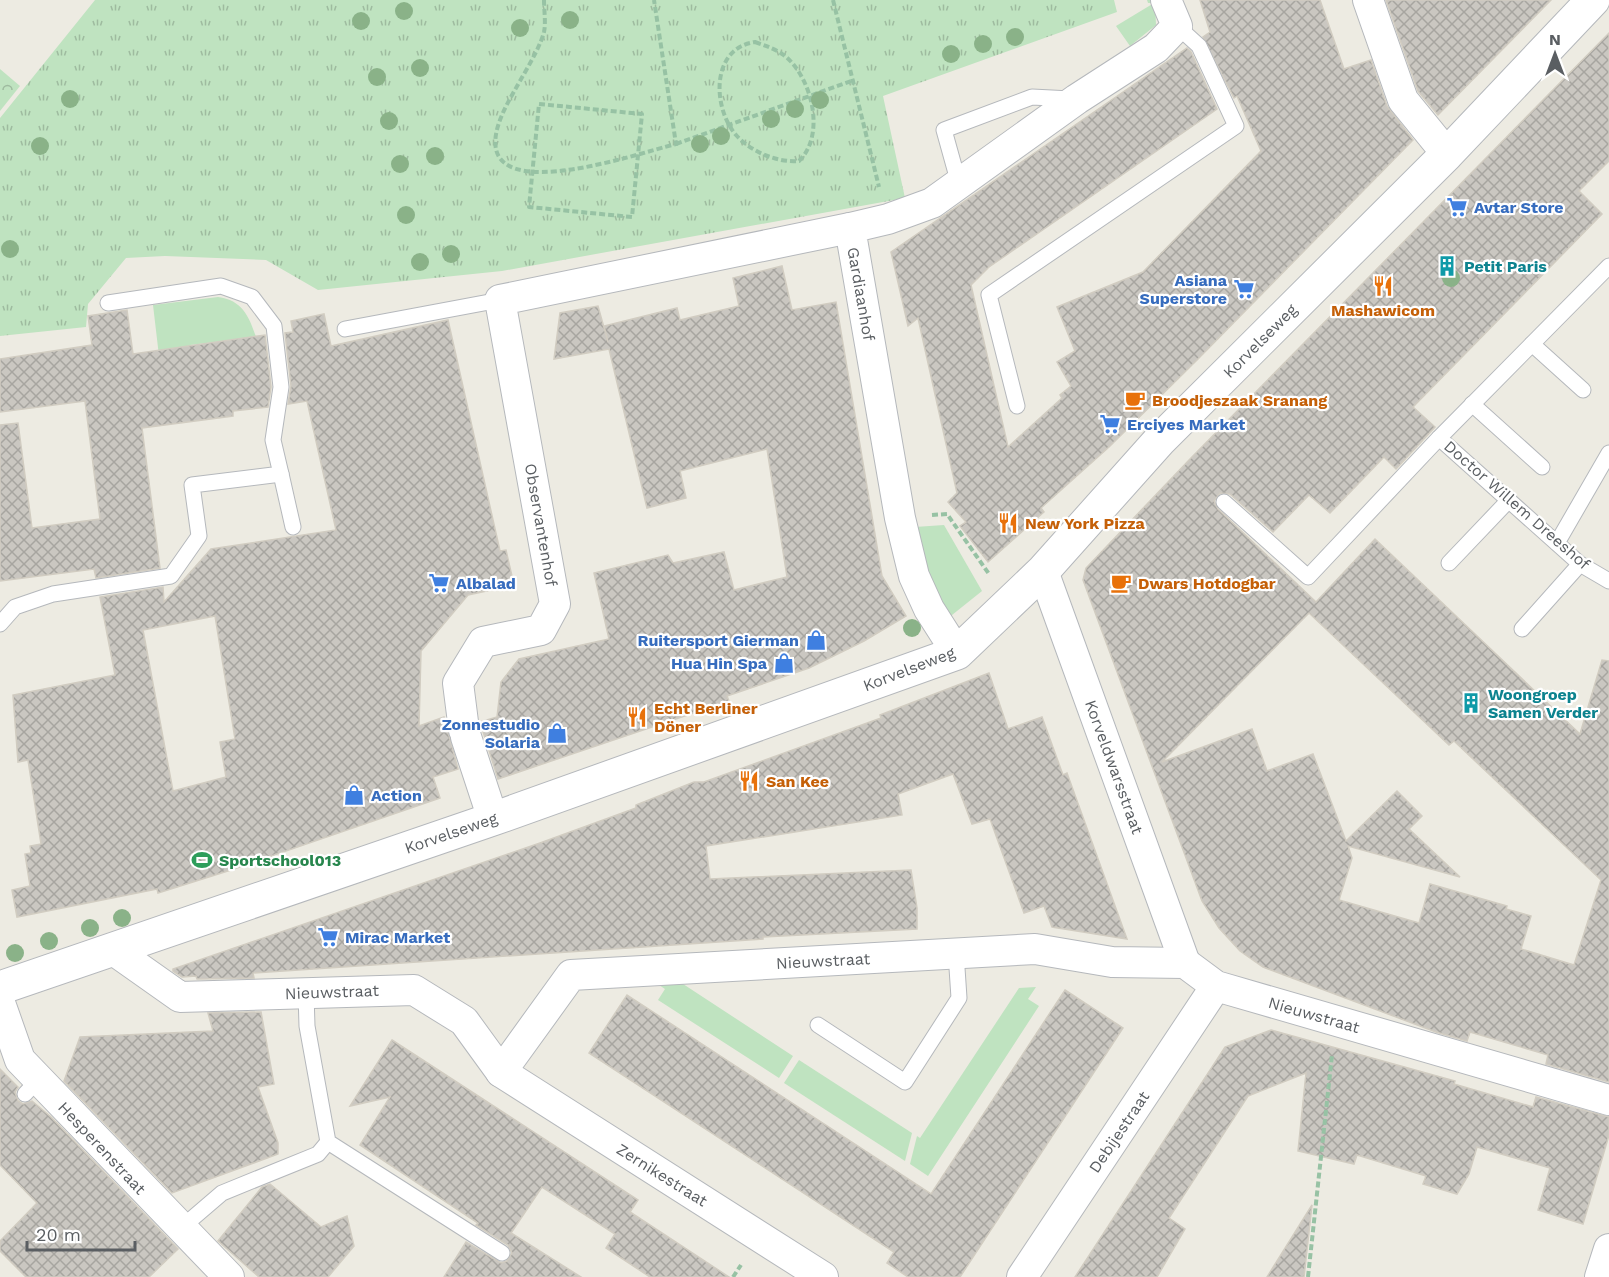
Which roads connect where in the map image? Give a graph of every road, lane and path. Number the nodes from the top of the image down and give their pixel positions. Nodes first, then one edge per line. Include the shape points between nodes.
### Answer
1 (544, 0) edge
2 (654, 0) edge
3 (833, 0) edge
4 (1368, 0) edge
5 (1593, 0) edge
6 (1171, 13) edge
7 (854, 80) junction
8 (809, 96) junction
9 (1077, 99) junction
10 (731, 124) junction
11 (676, 144) junction
12 (638, 154) junction
13 (1447, 154) junction
14 (532, 173) junction
15 (959, 184) junction
16 (888, 219) junction
17 (850, 228) junction
18 (1609, 266) edge
19 (500, 300) junction
20 (108, 303) dead end
21 (345, 329) dead end
22 (1532, 344) junction
23 (1583, 390) dead end
24 (1472, 404) junction
25 (1017, 406) dead end
26 (1439, 438) junction
27 (1609, 453) edge
28 (1542, 467) dead end
29 (281, 474) junction
30 (1509, 500) junction
31 (1224, 502) dead end
32 (900, 518) junction
33 (293, 527) dead end
34 (1557, 543) junction
35 (1449, 563) dead end
36 (1580, 564) junction
37 (1043, 572) junction
38 (1609, 581) edge
39 (1010, 604) junction
40 (0, 624) edge
41 (1522, 629) dead end
42 (957, 653) junction
43 (494, 819) junction
44 (112, 949) junction
45 (956, 953) junction
46 (1185, 963) junction
47 (1216, 986) junction
48 (0, 988) edge
49 (306, 993) junction
50 (0, 1003) edge
51 (1338, 1022) junction
52 (818, 1025) dead end
53 (501, 1072) junction
54 (1609, 1100) edge
55 (328, 1142) junction
56 (180, 1229) junction
57 (1609, 1249) edge
58 (502, 1253) dead end
59 (229, 1277) edge
60 (823, 1277) edge
61 (1022, 1277) edge
62 (1308, 1277) edge
63 (1600, 1277) edge

1 - 14 path via 544,32 494,139 496,152 508,167
2 - 11 path
3 - 7 path
4 - 13 street via 1403,100
5 - 13 street, Korvelseweg
6 - 9 street, Gardiaanhof via 1156,48
6 - 25 lane via 1199,46 1236,126 989,295
7 - 8 path
7 - 16 path
8 - 10 path
8 - 10 path via 812,135 799,161 788,162 759,152 736,135
8 - 10 path via 801,75 784,55 755,42 745,44 726,57 721,71 723,106
9 - 15 street, Gardiaanhof
9 - 15 lane via 1032,98 944,130
10 - 11 path
11 - 12 path
12 - 14 path via 578,169
12 - 14 path via 632,217 529,207
12 - 14 path via 642,114 538,104
13 - 37 street, Korvelseweg via 1161,440
15 - 16 street, Gardiaanhof via 932,203
16 - 17 street, Gardiaanhof
17 - 19 street
17 - 32 street, Gardiaanhof
18 - 22 lane
19 - 21 lane
19 - 43 street, Observantenhof via 555,604 541,630 483,642 458,683 465,734
20 - 29 lane via 221,286 252,297 274,326 281,387 273,440
22 - 23 lane
22 - 24 lane
24 - 26 lane
24 - 28 lane
26 - 30 lane, Doctor Willem Dreeshof
26 - 31 lane, Doctor Willem Dreeshof via 1308,577
27 - 34 lane
29 - 33 lane
29 - 40 lane via 192,485 199,536 171,576 53,594 15,607
30 - 34 lane, Doctor Willem Dreeshof
30 - 35 lane
32 - 39 path via 947,514
32 - 42 street, Gardiaanhof via 914,576
34 - 36 lane, Doctor Willem Dreeshof
36 - 38 lane, Doctor Willem Dreeshof
36 - 41 lane
37 - 39 street, Korvelseweg
37 - 46 street, Korveldwarsstraat
39 - 42 street, Korvelseweg
42 - 43 street, Korvelseweg
43 - 44 street, Korvelseweg
44 - 48 street, Korvelseweg
44 - 49 street, Nieuwstraat via 180,997
45 - 46 street, Nieuwstraat via 1035,949 1112,962
45 - 52 lane via 959,998 905,1082
45 - 53 street, Nieuwstraat via 571,975
46 - 47 street, Nieuwstraat
47 - 51 street, Nieuwstraat
47 - 61 street, Debijestraat
49 - 53 street, Nieuwstraat via 414,990 464,1021
49 - 55 lane via 307,1026
50 - 56 street, Hesperenstraat via 32,1087
51 - 54 street, Nieuwstraat
51 - 62 path
53 - 60 street, Zernikestraat
55 - 56 lane via 318,1154 222,1193
55 - 58 lane
56 - 59 street, Hesperenstraat
57 - 63 street

